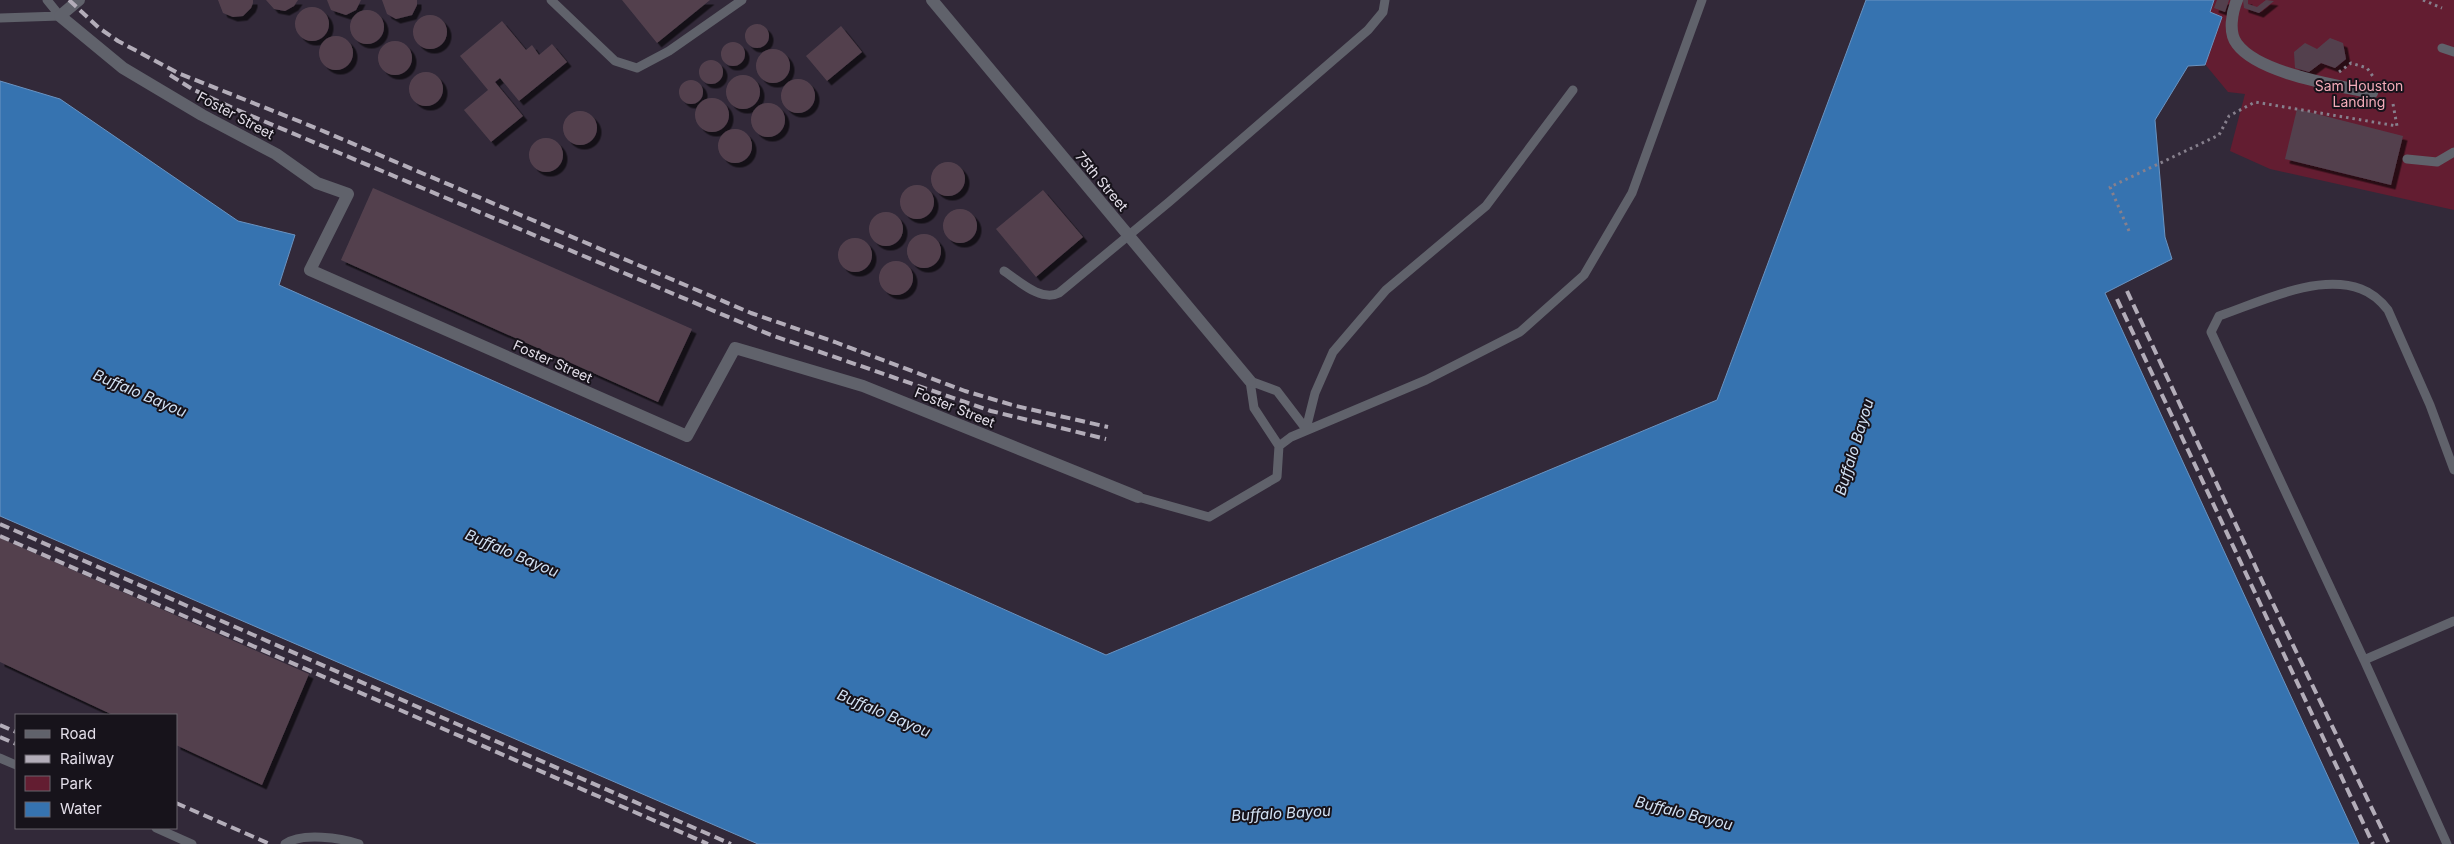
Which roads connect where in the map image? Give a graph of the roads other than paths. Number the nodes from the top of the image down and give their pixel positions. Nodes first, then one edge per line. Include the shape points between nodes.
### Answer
1 (47, 0) edge
2 (79, 0) edge
3 (552, 0) edge
4 (742, 0) edge
5 (932, 0) edge
6 (1385, 0) edge
7 (1702, 0) edge
8 (2237, 0) edge
9 (60, 16) junction
10 (0, 18) edge
11 (2442, 48) dead end
12 (2454, 52) edge
13 (1573, 90) dead end
14 (2372, 93) dead end
15 (2454, 152) edge
16 (2407, 159) dead end
17 (1129, 236) junction
18 (1004, 271) dead end
19 (1250, 381) junction
20 (1306, 429) junction
21 (1279, 446) junction
22 (2454, 470) edge
23 (1138, 497) joint
24 (2454, 621) edge
25 (2364, 660) junction
26 (0, 758) edge
27 (15, 765) edge
28 (158, 829) edge
29 (192, 844) edge
30 (286, 844) edge
31 (359, 844) edge
32 (2447, 844) edge

1 - 9 lane
2 - 9 street
3 - 4 lane via 614,61 637,68 669,51
5 - 17 street, 75th Street
6 - 17 lane via 1383,12 1368,30
7 - 20 lane via 1632,193 1584,275 1520,332 1426,380
8 - 14 street via 2231,16 2236,43 2254,59 2295,75
9 - 10 lane
9 - 23 street, Foster Street via 123,68 202,116 276,154 317,183 348,194 310,270 686,436 735,348 863,386
11 - 12 lane
13 - 20 lane via 1486,206 1386,290 1333,352
15 - 16 lane via 2437,162
17 - 18 lane via 1052,296 1032,290
17 - 19 street, 75th Street
19 - 20 lane via 1277,391
19 - 21 lane via 1254,408
20 - 21 lane
21 - 23 lane via 1277,477 1209,517
22 - 25 lane via 2430,405 2388,310 2378,299 2362,289 2346,285 2317,286 2294,289 2219,316 2211,332
24 - 25 lane
25 - 32 lane
26 - 27 lane
28 - 29 lane
30 - 31 lane via 300,839 325,838

